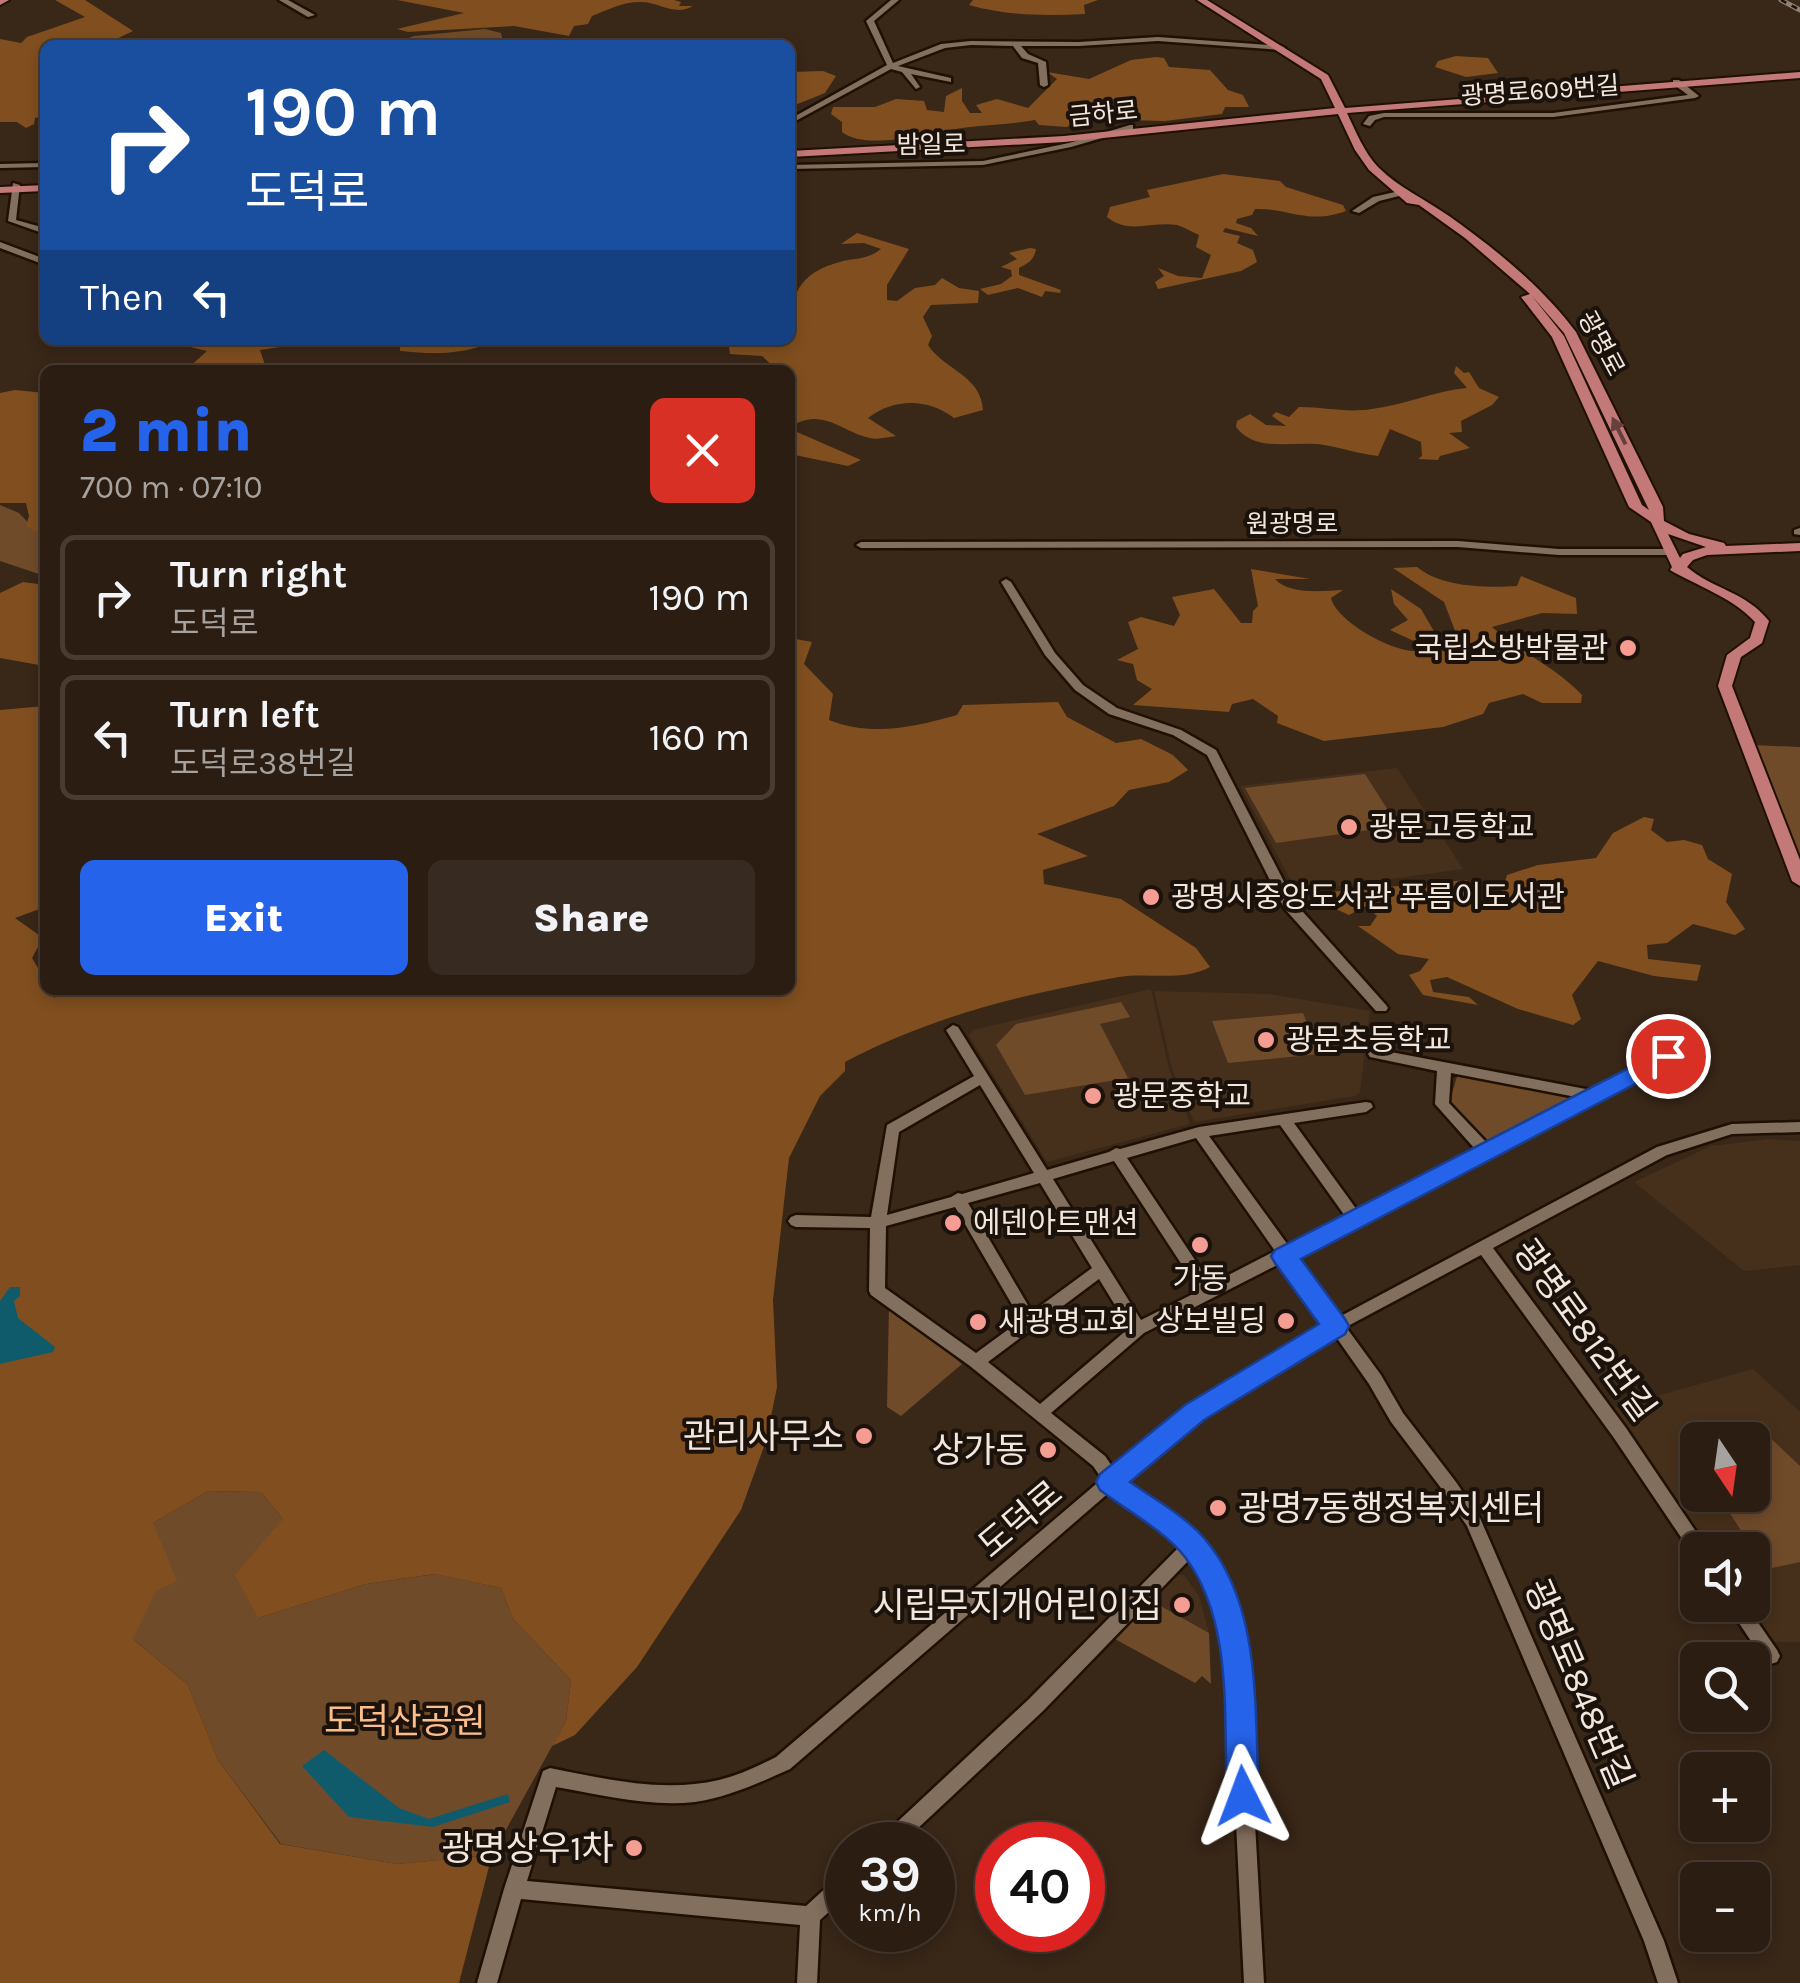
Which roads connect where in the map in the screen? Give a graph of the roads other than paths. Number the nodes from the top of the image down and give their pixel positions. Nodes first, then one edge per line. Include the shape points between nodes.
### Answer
1 (283, 0) edge
2 (894, 0) edge
3 (1201, 0) edge
4 (311, 15) dead end
5 (1015, 43) junction
6 (1281, 48) junction
7 (892, 66) junction
8 (904, 70) junction
9 (1800, 75) edge
10 (948, 80) dead end
11 (1676, 82) junction
12 (1044, 85) dead end
13 (916, 87) dead end
14 (1332, 88) junction
15 (1378, 106) junction
16 (1342, 109) junction
17 (1299, 114) junction
18 (795, 119) edge
19 (1367, 124) dead end
20 (1130, 127) junction
21 (1162, 130) junction
22 (1099, 136) junction
23 (1355, 137) junction
24 (1017, 143) junction
25 (1072, 145) junction
26 (1054, 149) junction
27 (795, 152) edge
28 (795, 152) edge
29 (0, 166) edge
30 (40, 166) edge
31 (795, 167) edge
32 (40, 186) edge
33 (15, 187) junction
34 (0, 188) edge
35 (1404, 192) junction
36 (12, 205) junction
37 (0, 206) edge
38 (1356, 210) dead end
39 (28, 226) junction
40 (40, 229) edge
41 (0, 243) edge
42 (40, 260) edge
43 (1657, 521) junction
44 (1799, 537) edge
45 (862, 546) dead end
46 (1728, 550) junction
47 (1668, 552) junction
48 (1678, 570) junction
49 (1006, 582) dead end
50 (1800, 882) edge
51 (1381, 1008) dead end
52 (953, 1030) dead end
53 (1375, 1054) dead end
54 (1668, 1056) dead end
55 (1444, 1066) junction
56 (982, 1078) junction
57 (1595, 1096) junction
58 (1366, 1108) dead end
59 (1283, 1118) junction
60 (1800, 1126) edge
61 (1199, 1132) junction
62 (1486, 1151) junction
63 (1116, 1153) junction
64 (1045, 1174) junction
65 (958, 1198) junction
66 (1355, 1218) junction
67 (796, 1221) dead end
68 (878, 1222) junction
69 (1484, 1248) junction
70 (1284, 1256) junction
71 (1100, 1269) junction
72 (1208, 1294) junction
73 (1028, 1321) junction
74 (1336, 1326) junction
75 (1138, 1330) junction
76 (976, 1362) junction
77 (1040, 1413) junction
78 (1110, 1482) junction
79 (1688, 1532) edge
80 (1192, 1545) junction
81 (911, 1822) edge
82 (514, 1889) junction
83 (825, 1902) edge
84 (810, 1916) junction
85 (487, 1983) edge
86 (806, 1983) edge
87 (1254, 1983) edge
88 (1668, 1983) edge

1 - 4 street
2 - 7 street via 870,21
3 - 6 main road, 광명로
5 - 6 street via 1158,39
5 - 7 street via 944,46
5 - 12 street via 1042,62
6 - 14 main road, 광명로
7 - 8 street
7 - 18 street
8 - 10 street
8 - 13 street
9 - 11 main road, 금하로
11 - 15 main road, 금하로
11 - 19 street, 광명로609번길 via 1695,96 1553,114 1384,115
14 - 15 main road
14 - 16 main road, 광명로
14 - 17 main road via 1325,104
15 - 16 main road, 금하로
15 - 23 main road via 1355,116
16 - 17 main road, 금하로
16 - 23 main road, 광명로
17 - 20 main road, 금하로
17 - 21 main road, 금하로
17 - 23 main road via 1327,118
20 - 22 street, 밤일로
20 - 27 main road, 금하로
21 - 22 main road, 금하로
21 - 25 main road
22 - 24 main road, 금하로
22 - 25 street, 밤일로
23 - 35 main road, 광명로 via 1373,168
24 - 26 street
24 - 28 main road, 금하로
25 - 26 street, 밤일로
26 - 31 street, 밤일로 via 983,163
29 - 30 street
32 - 33 main road
33 - 34 main road
33 - 36 street
35 - 38 street
35 - 43 main road, 광명로 via 1544,315 1636,507
36 - 37 street
36 - 39 street via 12,221
39 - 40 street
39 - 41 street
41 - 42 street
43 - 46 main road
43 - 47 main road, 광명로
44 - 46 main road
45 - 47 street, 원광명로 via 1458,544
46 - 47 main road, 원광명로
46 - 48 main road via 1688,556
47 - 48 main road, 광명로
48 - 50 main road via 1731,593 1762,621 1757,640 1734,655 1725,686
49 - 51 street via 1078,690 1114,712 1194,738 1212,753 1289,904
52 - 56 street
53 - 55 street
54 - 57 street
55 - 57 street
55 - 62 street via 1442,1104
56 - 64 street
56 - 68 street via 892,1129
57 - 62 street
58 - 59 street
59 - 61 street
59 - 66 street
60 - 69 street, 도덕로 via 1732,1128 1683,1142
61 - 63 street
61 - 70 street, 광명로848번길
62 - 66 street
63 - 64 street
63 - 72 street
64 - 65 street
64 - 71 street
65 - 68 street
65 - 73 street
66 - 70 street
67 - 68 street
68 - 76 street via 877,1291
69 - 74 street, 도덕로
69 - 79 street, 광명로812번길
70 - 72 street
70 - 74 street, 광명로848번길
71 - 73 street
71 - 75 street
72 - 75 street
73 - 76 street
74 - 78 street, 도덕로 via 1194,1412
74 - 88 street, 광명로848번길 via 1474,1523
75 - 77 street
76 - 77 street
77 - 78 street via 1099,1461
78 - 80 street
78 - 82 street, 도덕로 via 783,1762 758,1776 698,1796 654,1796 550,1777
80 - 81 street
80 - 87 street via 1220,1587 1234,1646
82 - 84 street
82 - 85 street
83 - 84 street
84 - 86 street

